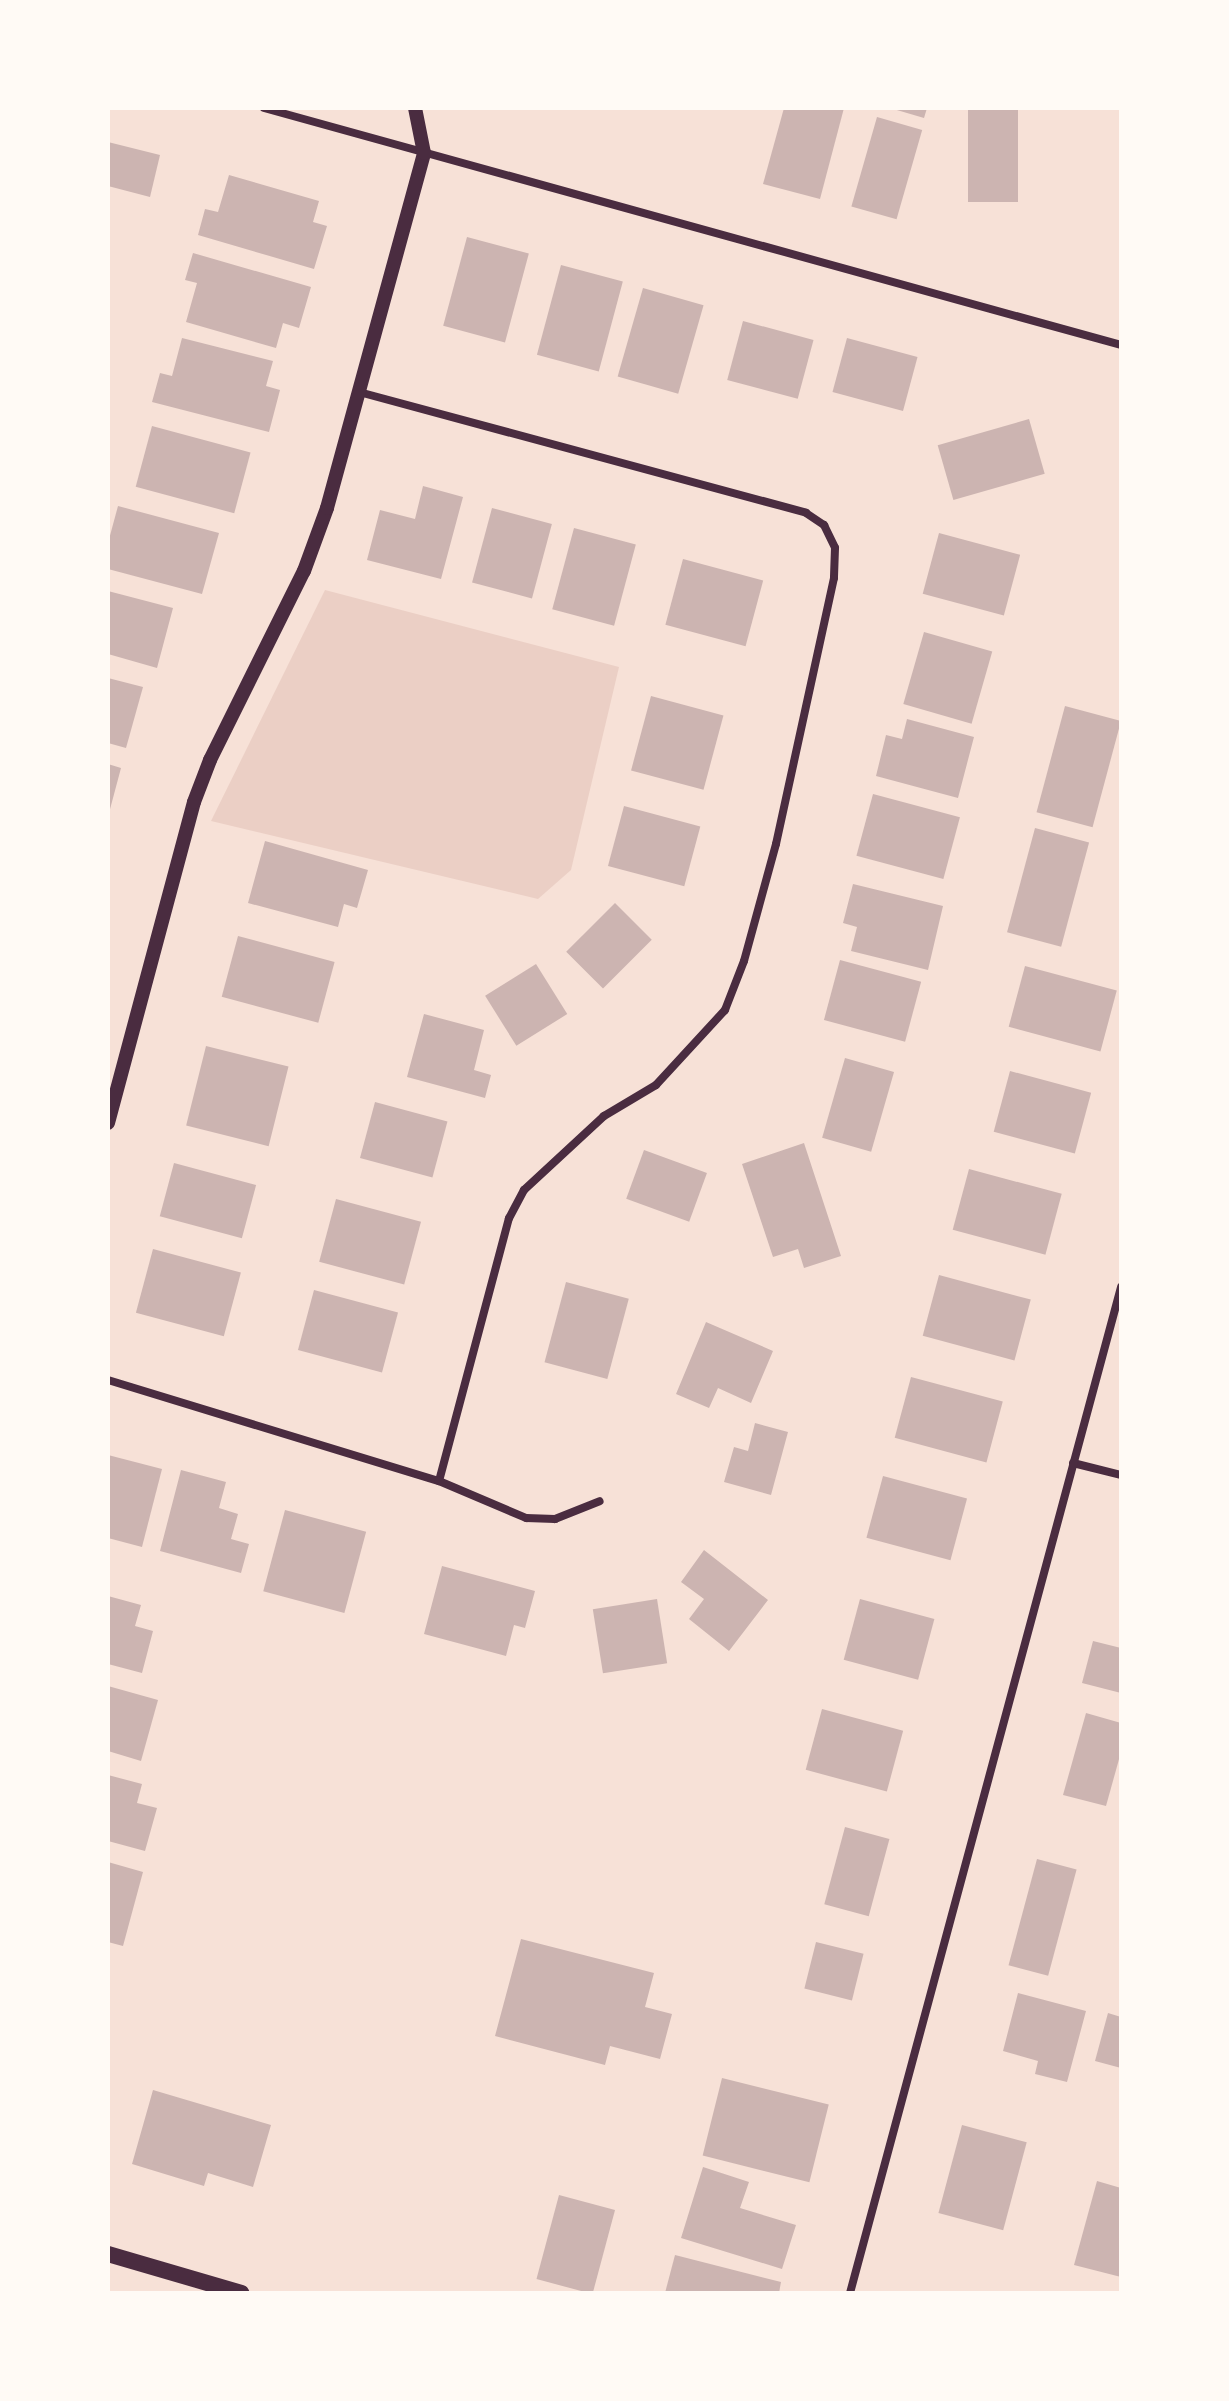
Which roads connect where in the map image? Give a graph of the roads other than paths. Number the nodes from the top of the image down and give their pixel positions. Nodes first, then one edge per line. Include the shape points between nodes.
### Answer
1 (264, 108) edge
2 (415, 108) edge
3 (424, 153) junction
4 (1121, 345) edge
5 (359, 392) junction
6 (108, 1123) edge
7 (1121, 1287) edge
8 (108, 1380) edge
9 (1073, 1463) junction
10 (1121, 1475) edge
11 (439, 1481) junction
12 (600, 1501) dead end
13 (108, 2254) edge
14 (241, 2293) edge
15 (850, 2293) edge

1 - 3 street
2 - 3 street
3 - 4 street
3 - 5 street
5 - 6 street via 304,571 194,802
5 - 11 street via 806,513 824,525 835,548 834,578 776,844 725,1010 656,1085 604,1116 524,1190 509,1218
7 - 9 street
8 - 11 street
9 - 10 street
9 - 15 street
11 - 12 street via 526,1518 555,1519
13 - 14 main road

